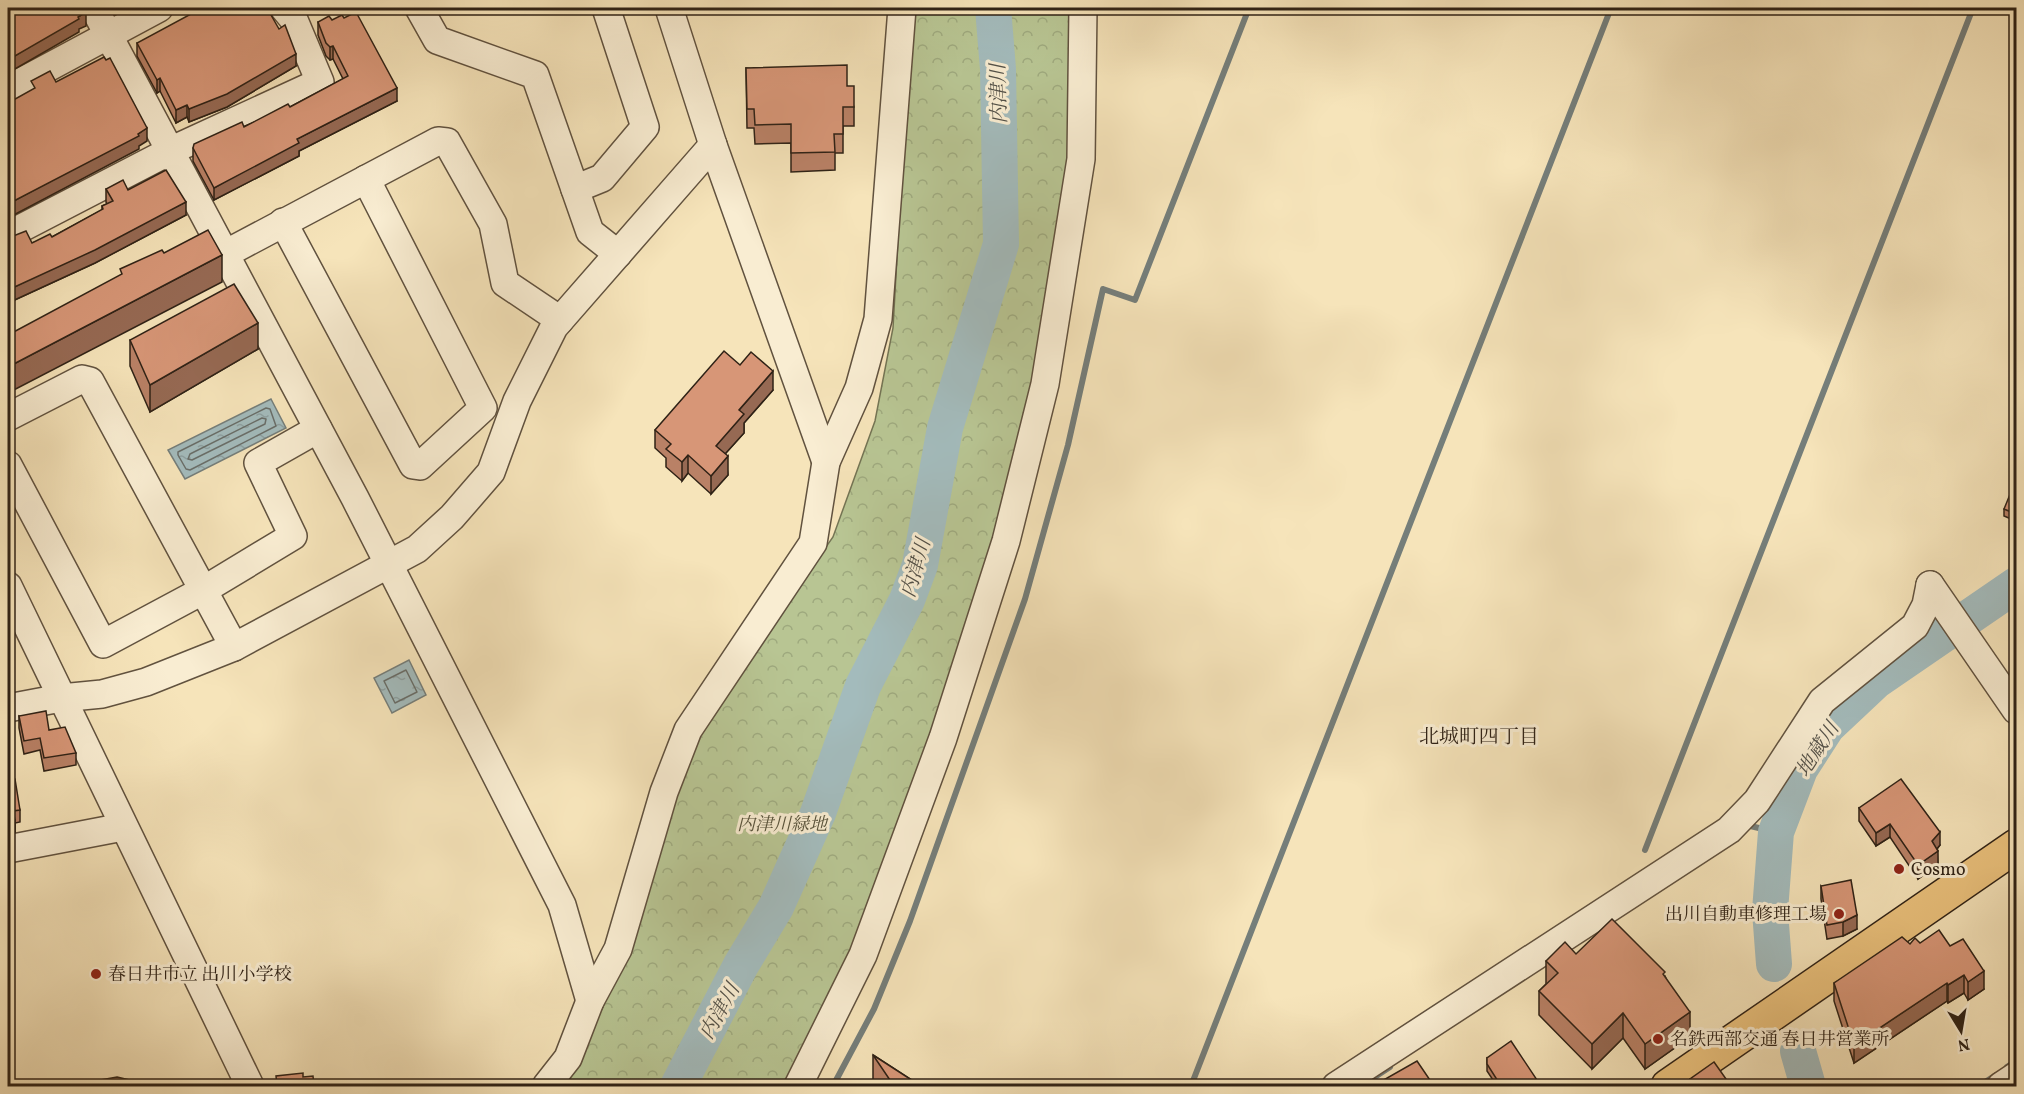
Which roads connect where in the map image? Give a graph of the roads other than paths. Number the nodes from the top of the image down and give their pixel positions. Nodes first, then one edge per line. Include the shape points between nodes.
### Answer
1 (94, 8) edge
2 (159, 8) edge
3 (284, 8) edge
4 (419, 8) edge
5 (606, 8) edge
6 (669, 8) edge
7 (902, 8) edge
8 (1083, 8) edge
9 (108, 36) junction
10 (8, 89) edge
11 (713, 145) junction
12 (170, 151) junction
13 (366, 179) junction
14 (575, 189) junction
15 (283, 222) junction
16 (8, 235) edge
17 (225, 254) junction
18 (618, 254) junction
19 (560, 320) junction
20 (8, 417) edge
21 (318, 429) junction
22 (826, 462) junction
23 (8, 465) edge
24 (387, 562) junction
25 (8, 586) edge
26 (202, 591) junction
27 (234, 647) junction
28 (61, 698) junction
29 (8, 708) edge
30 (2016, 710) edge
31 (123, 827) junction
32 (2016, 846) edge
33 (8, 849) edge
34 (590, 1001) junction
35 (2016, 1076) edge
36 (250, 1086) edge
37 (546, 1086) edge
38 (798, 1086) edge
39 (1336, 1086) edge
40 (1668, 1086) edge
41 (2001, 1086) edge

1 - 9 street
2 - 9 street
3 - 12 street via 294,20 320,82
4 - 14 street via 437,40 535,75
5 - 14 street via 645,127 602,178
6 - 11 street
7 - 22 street via 878,319 859,388
8 - 38 street via 1081,159 1045,384 1006,541 943,738 863,955
9 - 10 street
9 - 12 street
11 - 18 street
11 - 22 street
12 - 16 street
12 - 17 street
13 - 15 street
13 - 15 street via 483,408 420,466 413,465
13 - 19 street via 438,141 447,142 493,224 505,284
14 - 18 street via 590,232
15 - 17 street
17 - 21 street
18 - 19 street
19 - 24 street via 517,401 491,472 452,517 417,549
20 - 26 street via 82,379 90,381
21 - 24 street
21 - 26 street via 258,463 293,537
22 - 34 street via 813,543 688,730 664,792 618,950
23 - 26 street via 103,644
24 - 27 street
24 - 34 street via 562,905
25 - 28 street
26 - 27 street
27 - 28 street via 146,682 102,694
28 - 29 street
28 - 31 street
30 - 39 street via 1930,585 1926,606 1916,626 1822,701 1757,801 1729,830
31 - 33 street
31 - 36 street
32 - 40 main road
34 - 37 street via 568,1058
35 - 41 street

